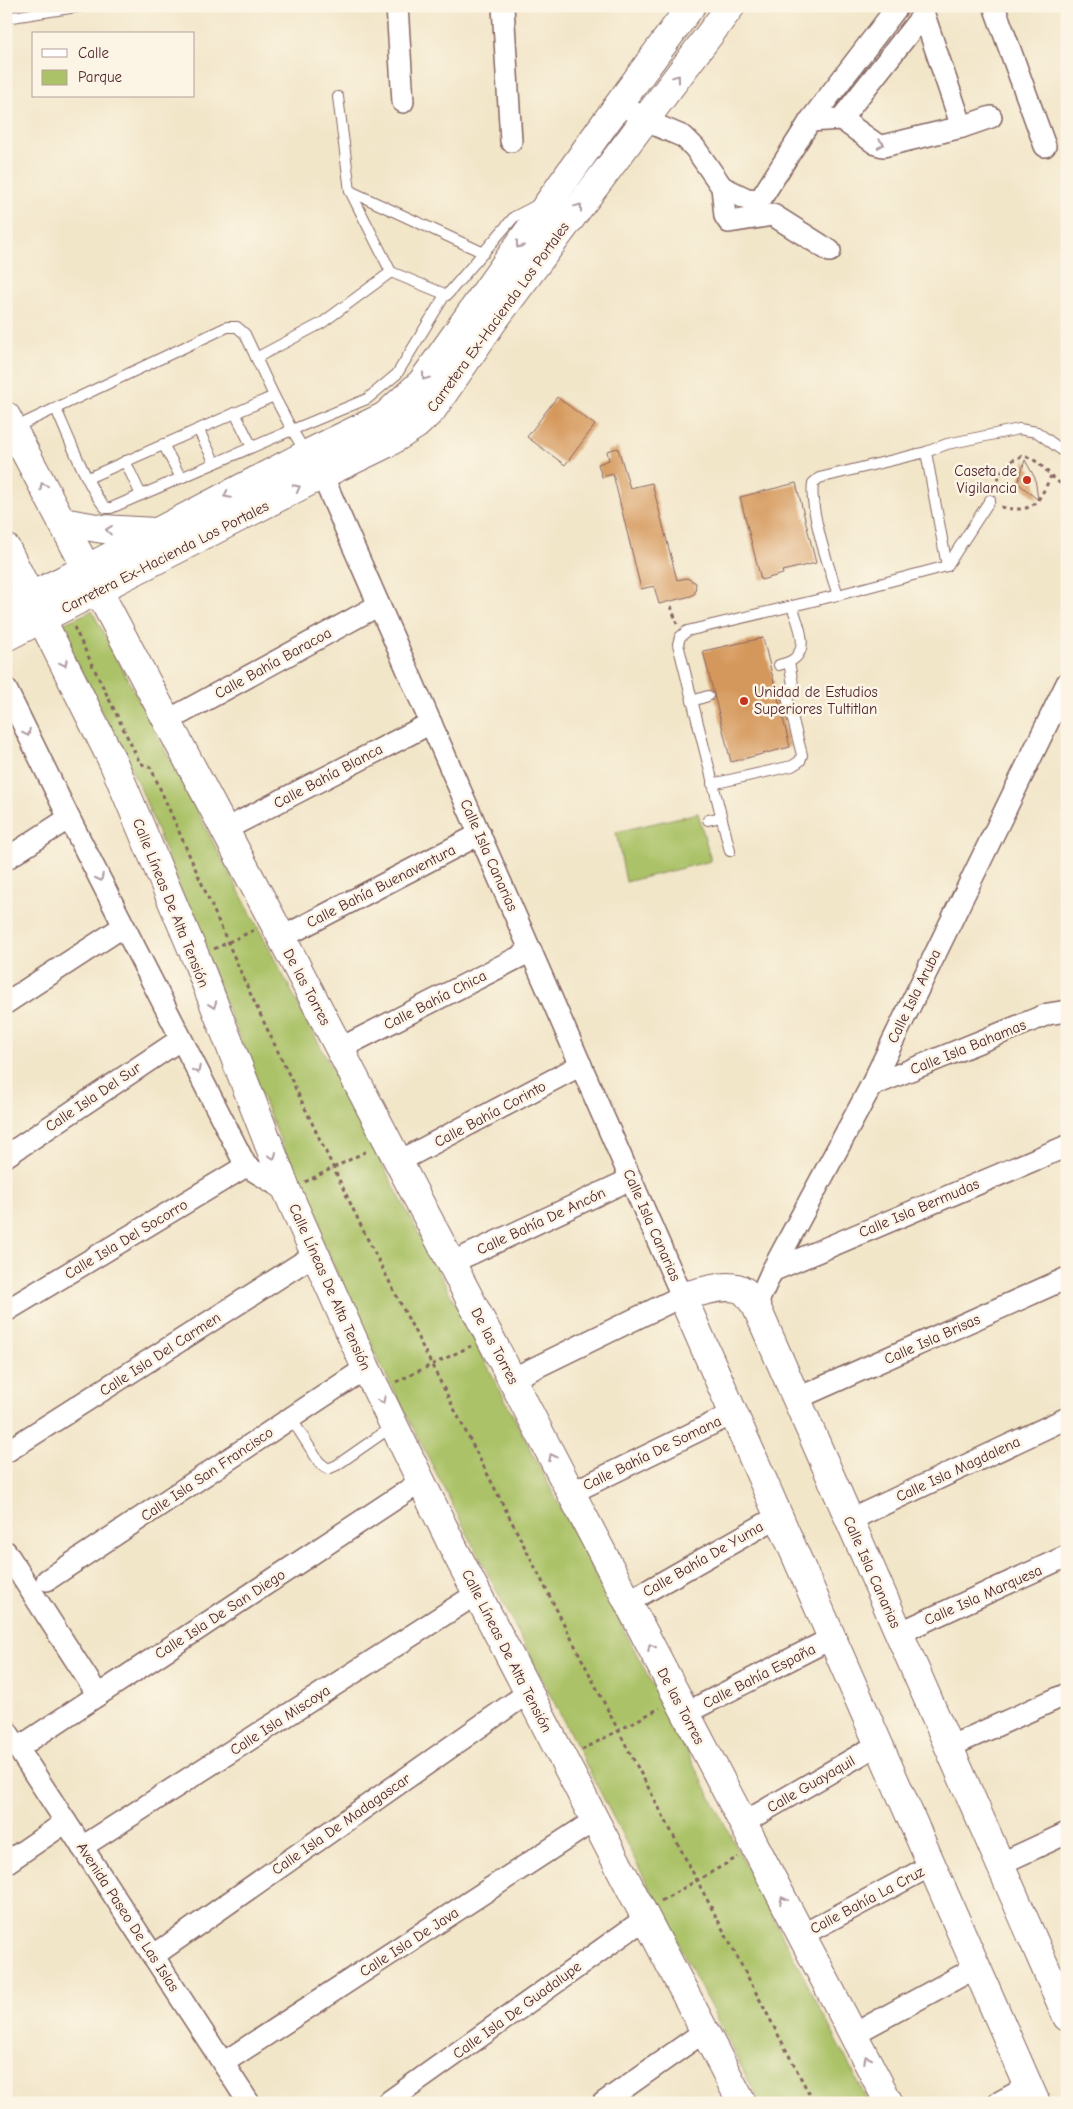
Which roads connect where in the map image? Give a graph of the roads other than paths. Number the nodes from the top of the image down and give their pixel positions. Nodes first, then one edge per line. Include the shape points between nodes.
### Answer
1 (83, 6) edge
2 (397, 6) edge
3 (503, 6) edge
4 (690, 6) edge
5 (731, 6) edge
6 (898, 6) edge
7 (994, 6) edge
8 (922, 11) edge
9 (6, 18) edge
10 (338, 97) dead end
11 (403, 102) dead end
12 (621, 102) junction
13 (991, 118) dead end
14 (841, 119) junction
15 (644, 120) junction
16 (810, 121) junction
17 (962, 127) junction
18 (600, 130) junction
19 (511, 141) dead end
20 (625, 146) junction
21 (1044, 146) dead end
22 (350, 191) junction
23 (554, 195) junction
24 (767, 208) junction
25 (830, 251) dead end
26 (484, 253) junction
27 (391, 272) junction
28 (445, 295) junction
29 (256, 358) junction
30 (274, 396) junction
31 (56, 409) junction
32 (235, 413) junction
33 (10, 422) edge
34 (198, 429) junction
35 (292, 430) junction
36 (163, 444) junction
37 (252, 448) junction
38 (926, 452) junction
39 (1067, 454) edge
40 (125, 461) junction
41 (215, 463) junction
42 (315, 464) junction
43 (88, 478) junction
44 (180, 478) junction
45 (141, 495) junction
46 (990, 500) road end
47 (62, 522) junction
48 (156, 532) junction
49 (6, 548) edge
50 (947, 566) junction
51 (92, 580) junction
52 (838, 595) junction
53 (379, 605) junction
54 (792, 606) junction
55 (6, 608) edge
56 (46, 608) junction
57 (6, 637) edge
58 (1067, 683) edge
59 (6, 689) edge
60 (708, 696) dead end
61 (692, 701) junction
62 (167, 721) junction
63 (431, 723) junction
64 (712, 784) junction
65 (721, 817) junction
66 (69, 818) junction
67 (708, 820) dead end
68 (224, 830) junction
69 (480, 834) junction
70 (730, 851) dead end
71 (6, 859) edge
72 (124, 926) junction
73 (277, 930) junction
74 (531, 951) junction
75 (6, 1003) edge
76 (1067, 1011) edge
77 (180, 1039) junction
78 (339, 1049) junction
79 (581, 1065) junction
80 (871, 1086) junction
81 (1067, 1146) edge
82 (393, 1152) junction
83 (6, 1156) edge
84 (246, 1166) junction
85 (631, 1179) junction
86 (287, 1192) junction
87 (314, 1255) junction
88 (451, 1263) junction
89 (772, 1271) junction
90 (1067, 1278) edge
91 (682, 1296) junction
92 (756, 1306) junction
93 (6, 1311) edge
94 (372, 1379) junction
95 (512, 1379) junction
96 (796, 1399) junction
97 (734, 1413) junction
98 (291, 1418) junction
99 (1067, 1418) edge
100 (394, 1426) junction
101 (6, 1452) edge
102 (422, 1482) junction
103 (571, 1493) junction
104 (779, 1516) junction
105 (850, 1520) junction
106 (6, 1552) edge
107 (1067, 1556) edge
108 (47, 1580) dead end
109 (478, 1593) junction
110 (628, 1602) junction
111 (899, 1633) junction
112 (832, 1638) junction
113 (529, 1692) junction
114 (98, 1694) junction
115 (1067, 1694) edge
116 (681, 1706) junction
117 (6, 1730) edge
118 (879, 1744) junction
119 (949, 1747) junction
120 (18, 1748) junction
121 (595, 1820) junction
122 (66, 1822) junction
123 (743, 1823) junction
124 (1067, 1832) edge
125 (82, 1847) junction
126 (6, 1863) edge
127 (1000, 1864) junction
128 (932, 1865) junction
129 (644, 1915) junction
130 (802, 1935) junction
131 (154, 1956) junction
132 (977, 1968) junction
133 (1060, 1981) edge
134 (1067, 2017) edge
135 (705, 2031) junction
136 (854, 2034) junction
137 (223, 2063) junction
138 (1032, 2094) edge
139 (249, 2103) edge
140 (388, 2103) edge
141 (603, 2103) edge
142 (742, 2103) edge
143 (889, 2103) edge
144 (998, 2103) edge

1 - 9 lane
2 - 11 street
3 - 19 street
4 - 12 main road, Carretera Ex-Hacienda Los Portales
15 -> 5 main road, Carretera Ex-Hacienda Los Portales
6 - 16 street
7 - 21 street
8 - 14 street
8 - 17 street
10 - 22 lane
12 - 15 street
12 - 18 main road, Carretera Ex-Hacienda Los Portales
13 - 17 street
14 - 16 street
14 -> 17 street via 883,146
15 - 20 main road, Carretera Ex-Hacienda Los Portales
15 - 24 street via 684,137 696,148 722,188 725,216 729,222
16 - 24 street
18 - 20 main road
18 - 23 main road, Carretera Ex-Hacienda Los Portales
42 -> 20 main road, Carretera Ex-Hacienda Los Portales via 388,443 432,410 494,320
22 - 26 lane
22 - 27 lane
23 - 26 lane via 514,217
23 -> 42 main road, Carretera Ex-Hacienda Los Portales via 422,382 402,403
24 - 25 street
26 - 28 lane
27 - 28 lane
27 - 29 lane via 322,323
28 - 35 lane via 397,374 367,399
29 - 30 lane
29 - 31 lane via 245,334 237,327 227,327
30 - 32 lane
30 - 35 lane
31 - 33 lane
31 - 43 lane
32 - 34 lane
32 - 37 lane
47 -> 33 main road, De las Torres
34 - 36 lane
34 - 41 lane
35 - 37 lane
35 - 42 lane
36 - 40 lane
36 - 44 lane
37 - 41 lane
38 - 39 lane via 947,444 1019,429 1037,432
38 - 50 lane
38 - 52 lane via 813,482 816,514
40 - 43 lane
40 - 45 lane
41 - 44 lane
42 -> 48 main road, Carretera Ex-Hacienda Los Portales
51 -> 42 main road, Carretera Ex-Hacienda Los Portales
42 - 53 street, Calle Isla Canarias
43 - 45 lane via 106,508
44 - 45 lane
46 - 50 lane
48 -> 47 main road via 121,531
47 - 51 main road, De las Torres
48 - 51 main road, Carretera Ex-Hacienda Los Portales
49 - 56 main road, Calle Líneas De Alta Tensión
50 - 52 lane
51 - 56 main road, Carretera Ex-Hacienda Los Portales
51 - 56 main road, Carretera Ex-Hacienda Los Portales
51 - 62 main road, De las Torres
52 - 54 lane
53 - 62 street, Calle Bahía Baracoa
53 - 63 street, Calle Isla Canarias
54 - 61 lane via 687,631 680,637 678,644
54 - 64 lane via 803,636 796,659 784,664 793,684 786,693 802,755 800,761 792,766
55 - 56 main road, Carretera Ex-Hacienda Los Portales
56 - 57 main road, Carretera Ex-Hacienda Los Portales
56 -> 86 main road, Calle Líneas De Alta Tensión via 196,958
58 - 80 street, Calle Isla Aruba
59 -> 66 street
60 - 61 lane
61 - 64 lane
62 - 68 main road, De las Torres
63 - 68 street, Calle Bahía Blanca
63 - 69 street, Calle Isla Canarias
64 - 65 lane
65 - 67 lane
65 - 70 lane
66 - 71 street
66 -> 72 street
68 - 73 main road, De las Torres
69 - 73 street, Calle Bahía Buenaventura
69 - 74 street, Calle Isla Canarias
72 - 75 street
72 - 77 street
73 - 78 main road, De las Torres
74 - 78 street, Calle Bahía Chica
74 - 79 street, Calle Isla Canarias
76 - 80 street, Calle Isla Bahamas via 1048,1014
77 - 83 street, Calle Isla Del Sur
77 -> 84 street
78 - 82 main road, De las Torres
79 - 82 street, Calle Bahía Corinto
79 - 85 street, Calle Isla Canarias
80 - 89 street, Calle Isla Aruba
81 - 89 street, Calle Isla Bermudas
82 - 88 main road, De las Torres
84 - 86 street, Calle Líneas De Alta Tensión
84 - 93 street, Calle Isla Del Socorro
85 - 88 street, Calle Bahía De Ancón
85 - 91 street, Calle Isla Canarias
86 - 87 main road, Calle Líneas De Alta Tensión
87 - 94 main road, Calle Líneas De Alta Tensión
87 - 101 street, Calle Isla Del Carmen
88 - 95 main road, De las Torres
89 - 92 street, Calle Isla Aruba
90 - 96 street, Calle Isla Brisas
91 - 92 main road, Calle Isla Canarias via 724,1287 738,1288 746,1292
91 - 95 street
91 - 97 main road
92 - 96 main road, Calle Isla Canarias
94 - 98 street, Calle Isla San Francisco
94 -> 100 main road, Calle Líneas De Alta Tensión
103 -> 95 main road, De las Torres
96 - 105 main road, Calle Isla Canarias
97 - 103 street, Calle Bahía De Somana
97 - 104 main road
98 - 100 lane via 319,1462 328,1469
98 - 108 street, Calle Isla San Francisco
99 - 105 street, Calle Isla Magdalena
100 - 102 main road, Calle Líneas De Alta Tensión
102 - 109 main road, Calle Líneas De Alta Tensión
102 - 114 street, Calle Isla De San Diego
103 - 110 main road, De las Torres
104 - 110 street, Calle Bahía De Yuma
104 - 112 main road
105 - 111 main road, Calle Isla Canarias
106 - 114 street
107 - 111 street, Calle Isla Marquesa
109 - 113 main road, Calle Líneas De Alta Tensión
109 - 125 street, Calle Isla Miscoya
116 -> 110 main road, De las Torres
111 - 119 main road, Calle Isla Canarias
112 - 116 street, Calle Bahía España
112 - 118 main road
113 - 121 main road, Calle Líneas De Alta Tensión
113 - 131 street, Calle Isla De Madagascar
114 - 120 street, Calle Isla De San Diego
115 - 119 street
116 - 123 main road, De las Torres
117 - 120 street, Avenida Paseo De Las Islas
118 - 123 street, Calle Guayaquil
118 - 128 main road
119 - 127 main road, Calle Isla Canarias
120 - 122 street, Avenida Paseo De Las Islas
121 - 129 main road, Calle Líneas De Alta Tensión
121 - 137 street, Calle Isla De Java
122 - 125 street, Avenida Paseo De Las Islas
122 - 126 street
130 -> 123 main road, De las Torres
124 - 127 street
125 - 131 street, Avenida Paseo De Las Islas
127 - 133 main road, Calle Isla Canarias
128 - 130 street, Calle Bahía La Cruz
128 - 132 main road
129 - 135 main road, Calle Líneas De Alta Tensión
129 - 140 street, Calle Isla De Guadalupe
130 - 136 main road, De las Torres
131 - 137 street, Avenida Paseo De Las Islas
132 - 136 street
132 - 138 main road
133 - 134 main road, Calle Isla Canarias
135 - 141 street
135 - 142 main road, Calle Líneas De Alta Tensión
143 -> 136 main road, De las Torres
137 - 139 street, Avenida Paseo De Las Islas
138 - 144 street

